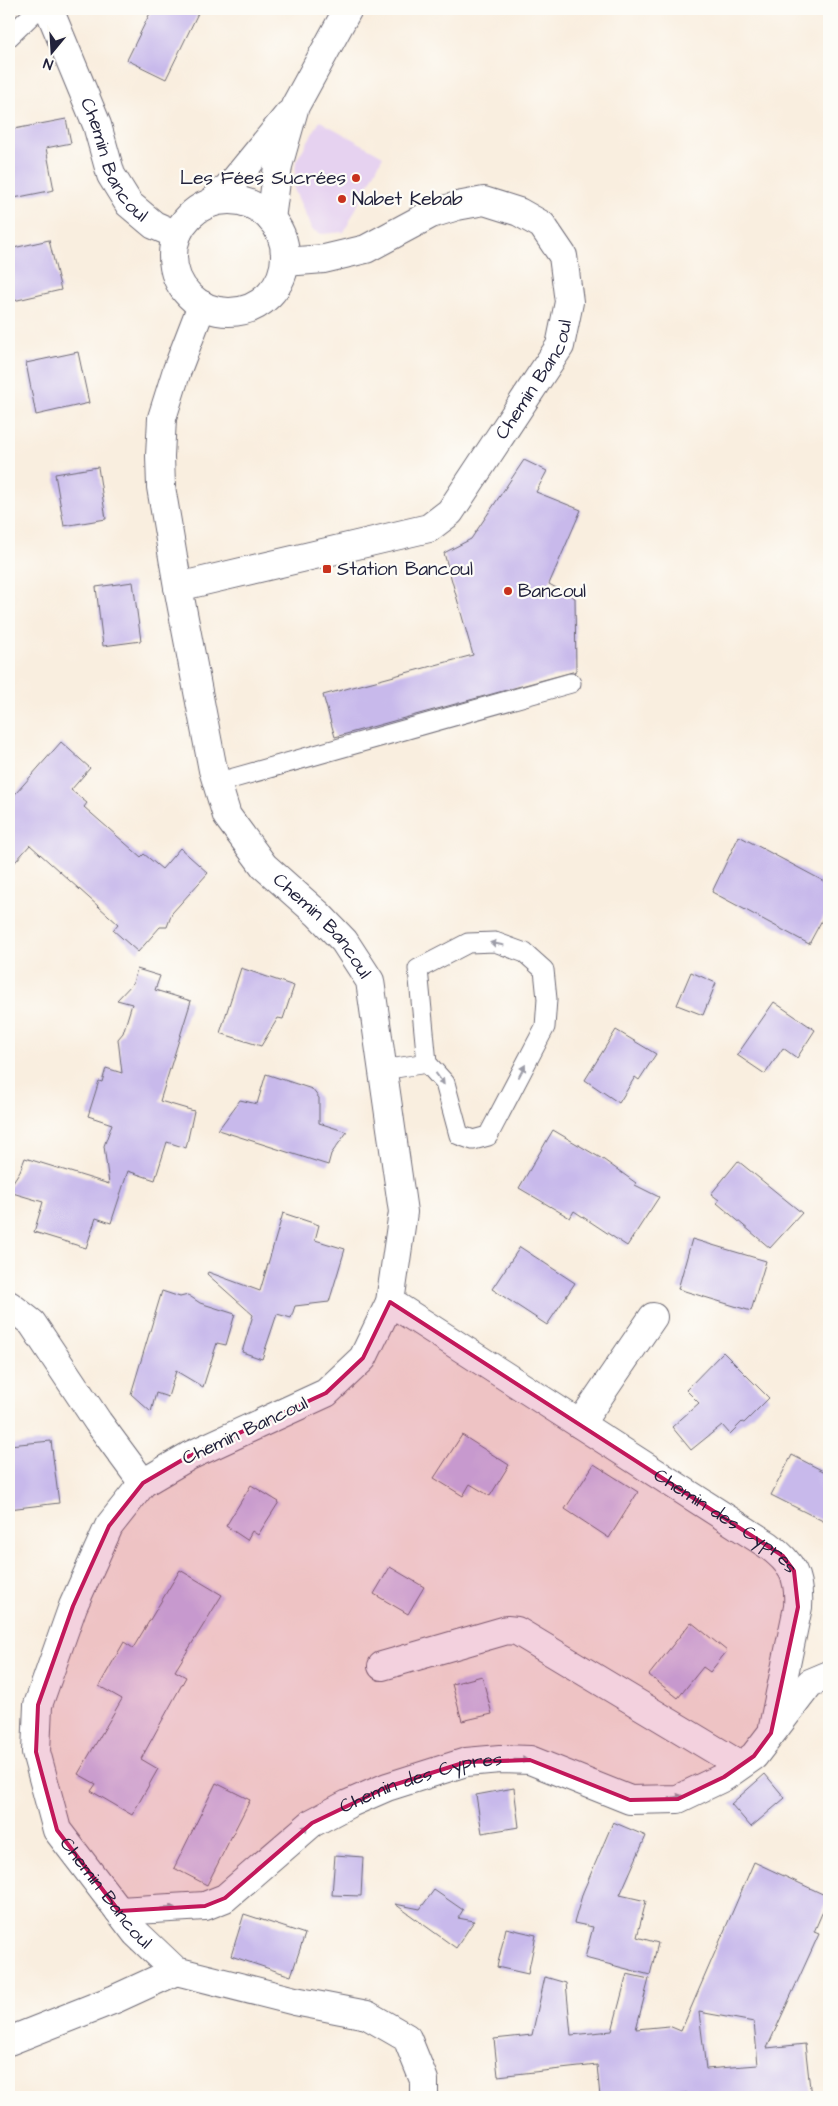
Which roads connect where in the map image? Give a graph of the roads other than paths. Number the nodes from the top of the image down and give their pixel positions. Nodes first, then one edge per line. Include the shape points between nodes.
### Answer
1 (38, 9) edge
2 (49, 9) edge
3 (348, 9) edge
4 (9, 37) edge
5 (295, 106) junction
6 (211, 203) junction
7 (271, 219) junction
8 (177, 235) junction
9 (285, 262) junction
10 (202, 305) junction
11 (178, 587) junction
12 (571, 684) dead end
13 (216, 783) junction
14 (426, 1063) junction
15 (383, 1070) junction
16 (390, 1302) junction
17 (9, 1304) edge
18 (653, 1317) dead end
19 (580, 1424) junction
20 (143, 1483) junction
21 (382, 1666) dead end
22 (829, 1675) edge
23 (771, 1733) junction
24 (740, 1765) junction
25 (119, 1911) junction
26 (176, 1971) junction
27 (9, 2041) edge
28 (424, 2097) edge

1 - 4 lane
2 - 8 street, Chemin Bancoul via 97,125 111,174 129,204 154,225
3 - 5 street
5 - 6 street via 234,181
5 - 7 street via 278,166
6 - 7 street, Chemin Bancoul via 243,202 258,208
6 - 8 street, Chemin Bancoul via 196,210
7 - 9 street, Chemin Bancoul via 284,247
8 - 10 street, Chemin Bancoul via 174,267 189,296
9 - 10 street, Chemin Bancoul via 273,290 248,309 217,311
9 - 11 street, Chemin Bancoul via 324,259 366,249 431,214 484,201 519,212 542,225 563,256 569,302 560,346 450,512 430,528
10 - 11 street, Chemin Bancoul via 162,418 162,487
11 - 13 street, Chemin Bancoul
12 - 13 lane
13 - 15 street, Chemin Bancoul via 227,816 264,866 344,941 370,981
14 -> 14 lane via 445,1083 460,1135 473,1140 488,1136 546,1027 544,970 525,953 495,942 468,943 418,969
14 - 15 lane
15 - 16 street, Chemin Bancoul via 403,1212
16 - 19 street, Chemin des Cypres
16 - 20 street, Chemin Bancoul via 363,1358 326,1393 189,1456
17 - 20 street via 32,1322
18 - 19 street
19 - 23 street, Chemin des Cypres via 768,1544 794,1571 799,1589 798,1607
20 - 25 street, Chemin Bancoul via 109,1526 73,1606 38,1705 36,1752 57,1830
21 - 24 street via 507,1630 517,1631
22 - 23 street, Chemin des Cypres via 810,1683
23 - 24 street, Chemin des Cypres via 754,1756
25 -> 24 street, Chemin des Cypres via 212,1904 225,1898 312,1823 388,1787 466,1762 530,1760 630,1800 678,1799 724,1777
25 - 26 street, Chemin Bancoul via 136,1933
26 - 27 street via 115,2000
26 - 28 street, Chemin Bancoul via 295,2001 367,2015 407,2038 424,2080

